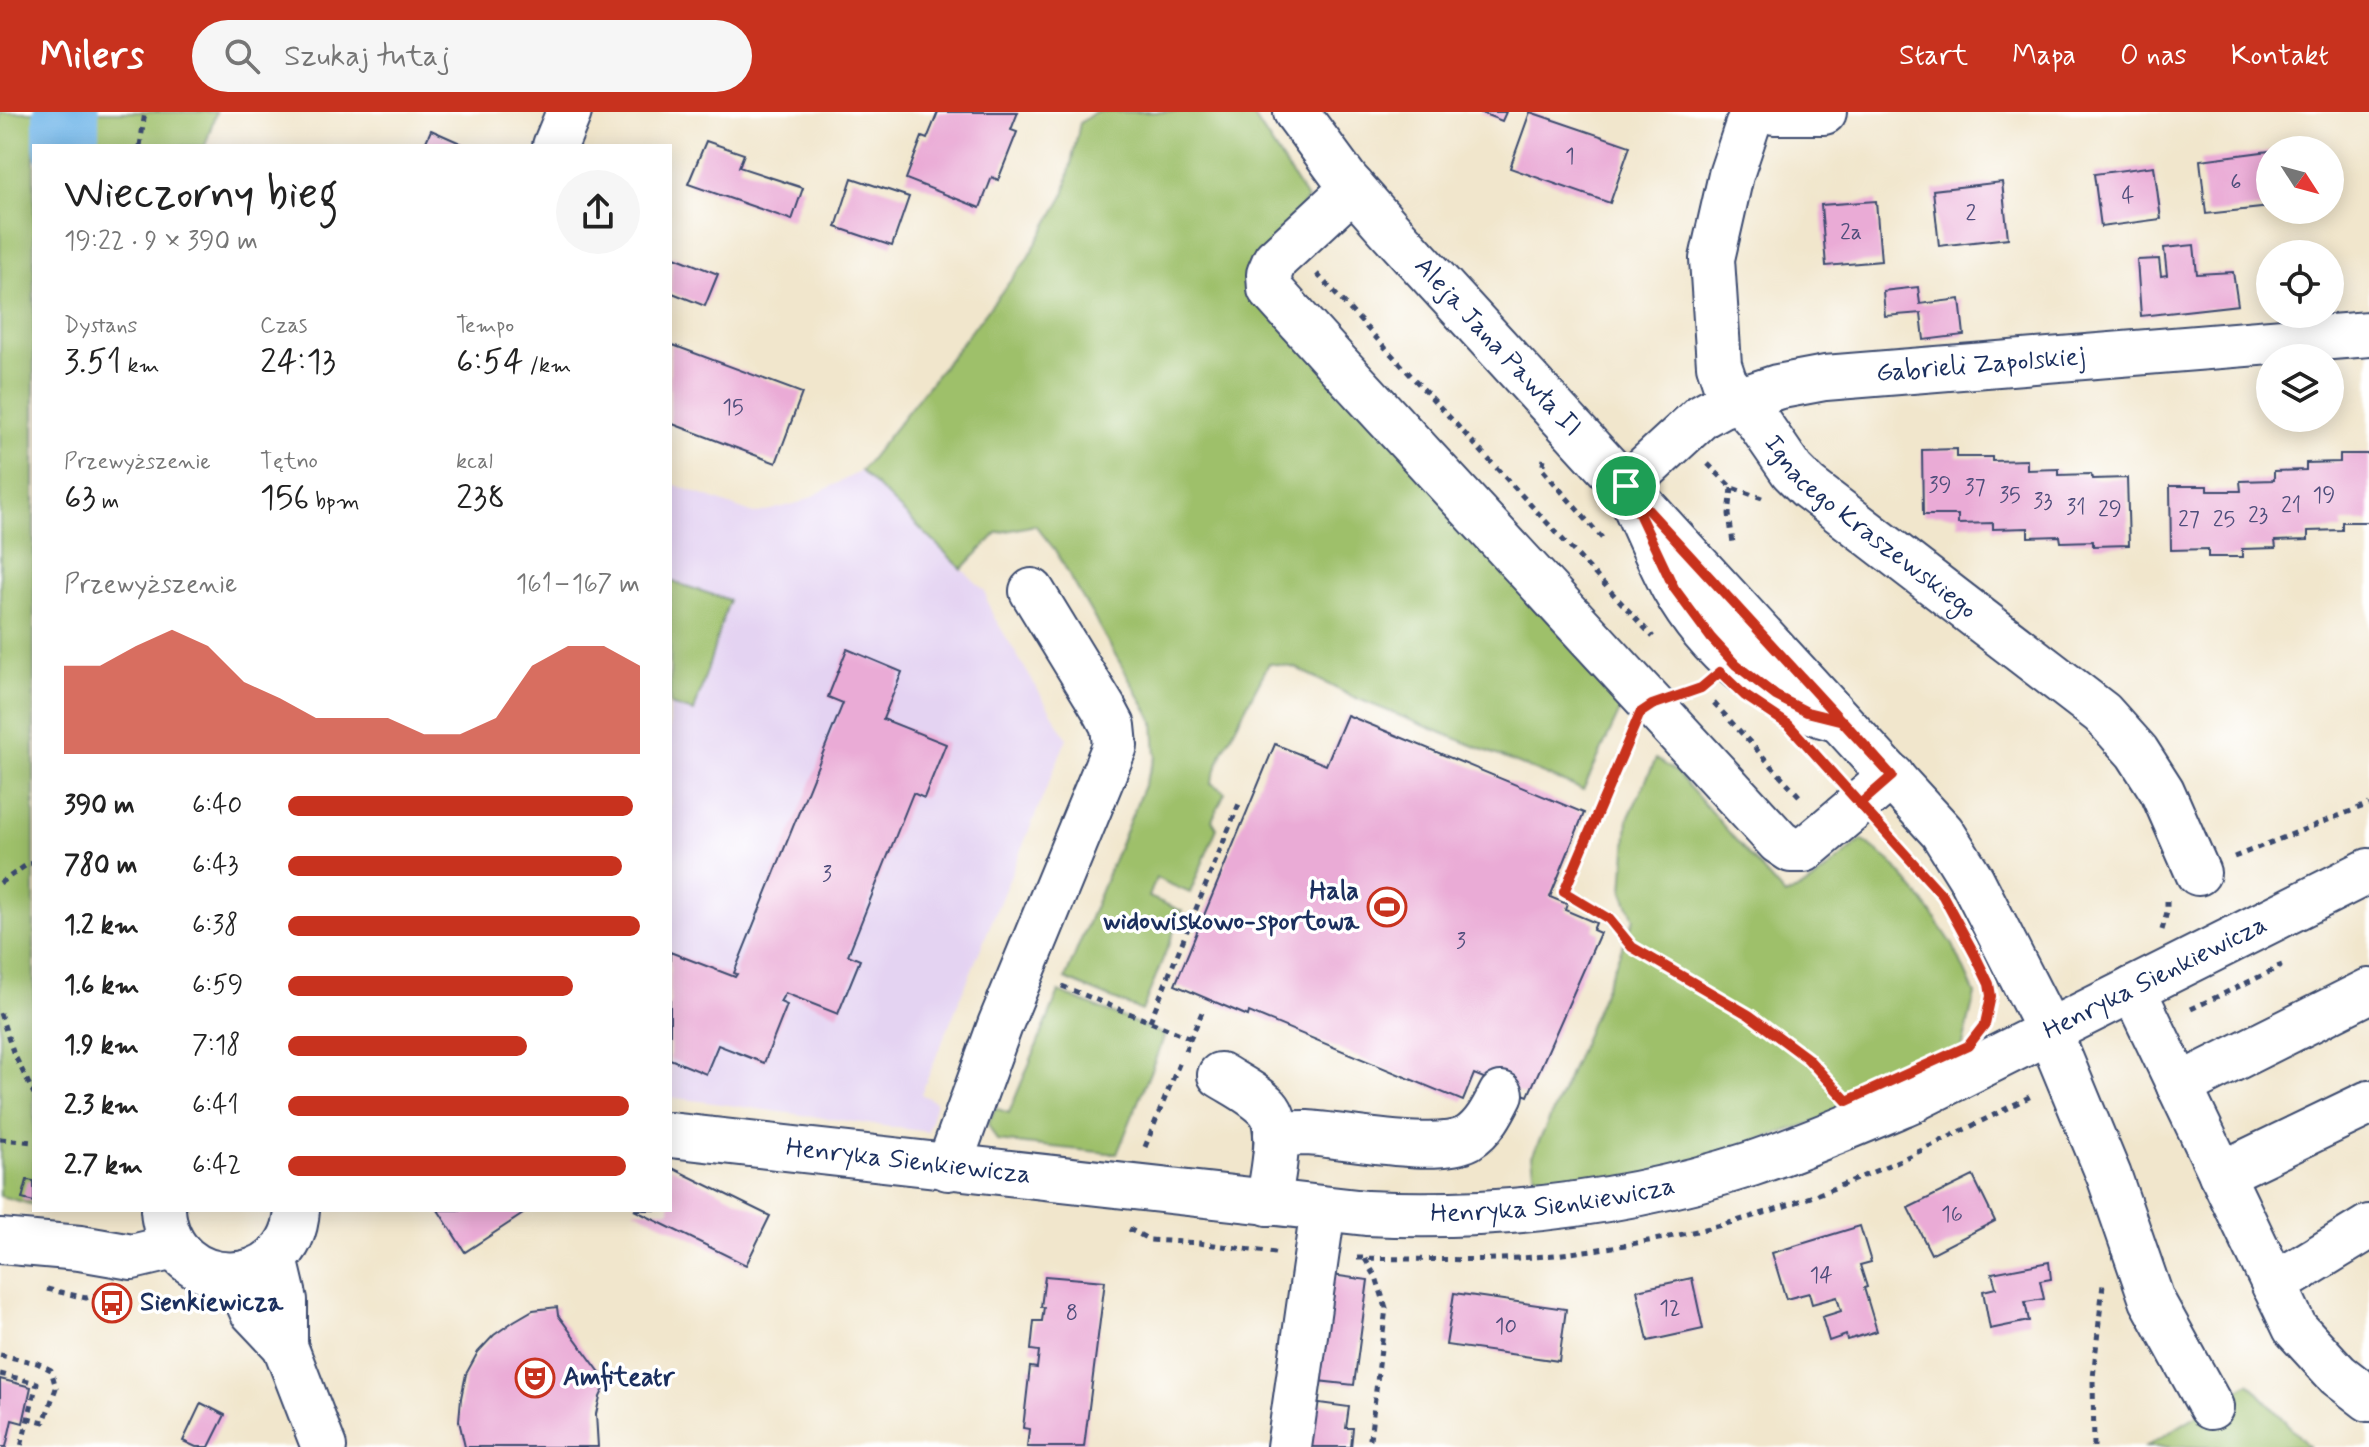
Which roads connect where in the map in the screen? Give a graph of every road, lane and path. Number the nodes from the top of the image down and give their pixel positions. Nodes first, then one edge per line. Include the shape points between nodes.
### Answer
1 (145, 112) edge
2 (569, 112) edge
3 (1296, 112) edge
4 (1752, 112) edge
5 (1774, 112) edge
6 (1824, 112) edge
7 (140, 144) edge
8 (556, 144) edge
9 (1353, 188) junction
10 (1312, 267) dead end
11 (2369, 334) edge
12 (1738, 399) junction
13 (1544, 458) dead end
14 (1626, 486) junction
15 (1732, 488) dead end
16 (1603, 539) dead end
17 (1735, 551) dead end
18 (1032, 591) dead end
19 (1657, 642) dead end
20 (1711, 700) dead end
21 (1652, 705) junction
22 (1892, 776) junction
23 (1241, 799) dead end
24 (2369, 804) edge
25 (1808, 806) dead end
26 (32, 863) edge
27 (2182, 878) junction
28 (2365, 880) edge
29 (0, 883) edge
30 (2156, 939) dead end
31 (1062, 986) dead end
32 (2133, 989) junction
33 (2369, 991) edge
34 (0, 1013) edge
35 (1150, 1021) junction
36 (2049, 1031) junction
37 (4, 1034) edge
38 (1190, 1038) dead end
39 (1220, 1075) dead end
40 (2179, 1086) junction
41 (32, 1090) edge
42 (1501, 1094) dead end
43 (1847, 1101) dead end
44 (2369, 1103) edge
45 (1159, 1109) dead end
46 (1152, 1126) dead end
47 (1276, 1134) junction
48 (672, 1135) edge
49 (0, 1139) edge
50 (32, 1142) edge
51 (948, 1168) junction
52 (2221, 1174) junction
53 (1268, 1203) junction
54 (1323, 1209) junction
55 (144, 1212) edge
56 (297, 1212) edge
57 (2369, 1227) edge
58 (168, 1228) edge
59 (0, 1241) edge
60 (80, 1248) junction
61 (275, 1258) junction
62 (1365, 1258) dead end
63 (236, 1275) junction
64 (2274, 1285) junction
65 (43, 1288) dead end
66 (113, 1290) dead end
67 (285, 1346) junction
68 (0, 1355) edge
69 (0, 1374) edge
70 (2369, 1399) edge
71 (2211, 1407) dead end
72 (28, 1418) junction
73 (21, 1447) edge
74 (324, 1447) edge
75 (1289, 1447) edge
76 (1369, 1447) edge

1 - 7 path
2 - 8 street
3 - 9 street, Aleja Jana Pawła II
4 - 12 street, Ignacego Kraszewskiego via 1712,259 1719,365
5 - 6 street
9 - 14 street, Aleja Jana Pawła II
9 - 21 street via 1275,260 1270,289
10 - 19 path
11 - 12 street, Gabrieli Zapolskiej via 1825,378
12 - 14 street, Gabrieli Zapolskiej via 1702,416
12 - 27 street, Ignacego Kraszewskiego via 1808,487 2102,713 2162,791
13 - 16 path via 1542,469
14 - 22 street, Aleja Jana Pawła II
15 - 17 path via 1729,514
18 - 51 street via 1104,709 1115,746 1000,1025
20 - 25 path
21 - 22 street via 1791,850 1804,850
21 - 43 path via 1640,713 1564,892 1609,919 1632,947 1749,1015 1807,1058
22 - 36 street, Aleja Jana Pawła II via 1958,855
23 - 35 path
24 - 27 path
26 - 29 path
27 - 30 path
28 - 32 street, Henryka Sienkiewicza
31 - 35 path
32 - 36 street, Henryka Sienkiewicza
32 - 40 street
33 - 40 street
34 - 37 path
35 - 38 path
36 - 54 street, Henryka Sienkiewicza via 1863,1121 1691,1181 1517,1212 1420,1216
36 - 71 street, Aleja Jana Pawła II via 2109,1176 2152,1300
37 - 41 path
39 - 47 street via 1270,1110
40 - 52 street
42 - 47 street via 1487,1120 1467,1138 1442,1143
44 - 52 street
45 - 46 path
47 - 53 street
48 - 51 street, Henryka Sienkiewicza
49 - 50 path
51 - 53 street, Henryka Sienkiewicza
52 - 64 street
53 - 54 street, Henryka Sienkiewicza
54 - 75 street
55 - 60 street
56 - 61 street via 289,1241
57 - 64 street
58 - 60 street via 132,1257
58 - 63 street via 186,1260 218,1275
59 - 60 street
61 - 63 street
61 - 67 street via 285,1300
62 - 76 path via 1386,1308
63 - 67 street via 252,1311
64 - 70 street via 2295,1328 2338,1375
65 - 66 path via 86,1298
67 - 74 street
68 - 72 path via 51,1370 56,1388 44,1422
69 - 72 path via 37,1383
72 - 73 path

